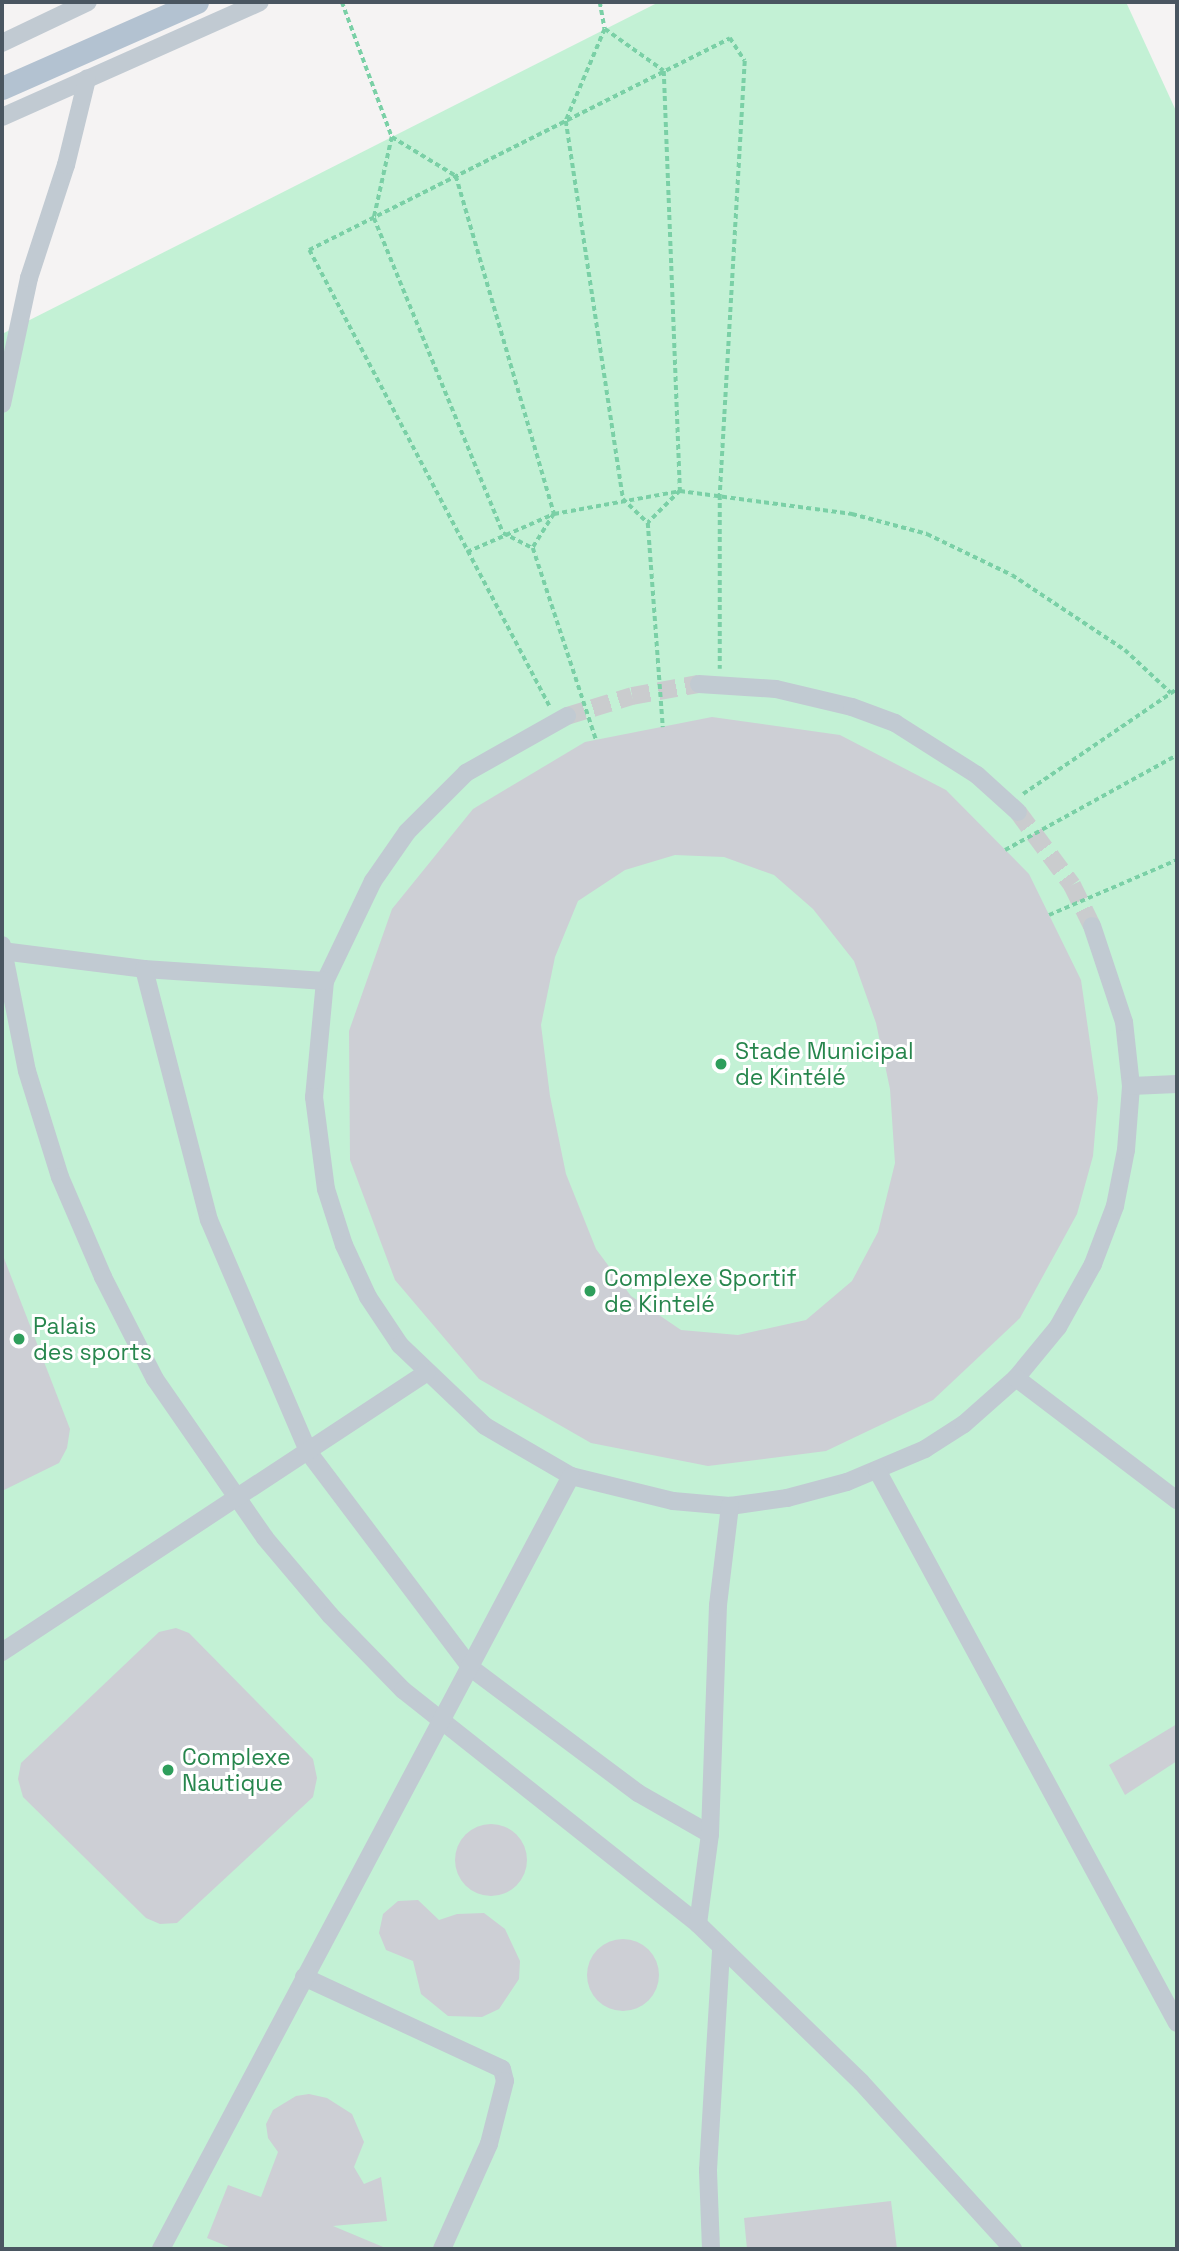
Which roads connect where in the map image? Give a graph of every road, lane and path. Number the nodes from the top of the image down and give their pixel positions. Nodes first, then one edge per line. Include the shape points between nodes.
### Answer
1 (197, 2) edge
2 (260, 2) edge
3 (342, 2) edge
4 (600, 2) edge
5 (78, 4) edge
6 (605, 29) junction
7 (2, 43) edge
8 (664, 71) junction
9 (87, 79) junction
10 (2, 88) edge
11 (2, 117) edge
12 (566, 121) junction
13 (392, 137) junction
14 (456, 176) junction
15 (374, 218) junction
16 (2, 404) edge
17 (680, 491) junction
18 (720, 495) junction
19 (623, 499) junction
20 (554, 514) junction
21 (648, 523) junction
22 (503, 533) junction
23 (533, 548) junction
24 (467, 552) junction
25 (699, 684) tunnel mouth
26 (720, 685) junction
27 (1177, 689) edge
28 (1171, 693) junction
29 (562, 718) joint
30 (663, 727) dead end
31 (596, 740) dead end
32 (1177, 755) edge
33 (1013, 808) joint
34 (1005, 850) dead end
35 (1177, 860) edge
36 (1049, 915) dead end
37 (1092, 926) tunnel mouth
38 (2, 945) edge
39 (2, 951) edge
40 (144, 969) junction
41 (325, 981) junction
42 (1177, 1084) edge
43 (1131, 1086) junction
44 (426, 1373) junction
45 (1016, 1378) junction
46 (309, 1454) junction
47 (877, 1470) junction
48 (571, 1476) junction
49 (236, 1499) junction
50 (1177, 1500) edge
51 (730, 1506) junction
52 (2, 1652) edge
53 (471, 1668) junction
54 (439, 1720) junction
55 (710, 1834) junction
56 (698, 1924) junction
57 (721, 1950) junction
58 (304, 1977) junction
59 (1177, 2023) edge
60 (166, 2248) edge
61 (442, 2249) edge
62 (711, 2249) edge
63 (1013, 2249) edge

1 - 10 main road
2 - 9 street
3 - 13 path
4 - 6 path
5 - 7 street
6 - 8 path
6 - 12 path
8 - 12 path
8 - 17 path
8 - 18 path via 730,37 744,61
9 - 11 street
9 - 16 street via 66,165 29,278
12 - 14 path
12 - 19 path
13 - 14 path
13 - 15 path
14 - 15 path
14 - 20 path
15 - 22 path
15 - 24 path via 309,250
17 - 18 path
17 - 19 path
17 - 21 path
18 - 26 path
18 - 28 path via 852,514 927,534 1012,575 1125,650
19 - 20 path
19 - 21 path
20 - 22 path
20 - 23 path
21 - 30 path
22 - 23 path
22 - 24 path
23 - 31 path
24 - 29 path
25 - 26 street
26 - 33 street via 776,689 852,707 895,723 977,775
27 - 28 path
28 - 33 path
29 - 41 street via 466,773 407,832 373,881
32 - 34 path
35 - 36 path
37 - 43 street via 1124,1022
38 - 39 street
39 - 40 street
39 - 49 street via 27,1072 60,1177 155,1379
40 - 41 street
40 - 46 street via 209,1220
41 - 44 street via 314,1097 326,1189 368,1297 400,1345
42 - 43 street
43 - 45 street via 1126,1150 1106,1235 1058,1327
44 - 46 street
44 - 48 street via 485,1426
45 - 47 street via 964,1424 925,1449
45 - 50 street
46 - 49 street
46 - 53 street
47 - 51 street via 820,1491
47 - 59 street
48 - 51 street via 673,1501
48 - 53 street
49 - 52 street
49 - 54 street via 330,1615
51 - 55 street via 718,1605
53 - 54 street
53 - 55 street via 638,1793
54 - 56 street
54 - 58 street
55 - 56 street
56 - 57 street
57 - 62 street via 708,2170
57 - 63 street via 862,2082
58 - 60 street
58 - 61 street via 502,2069 505,2081 489,2144

